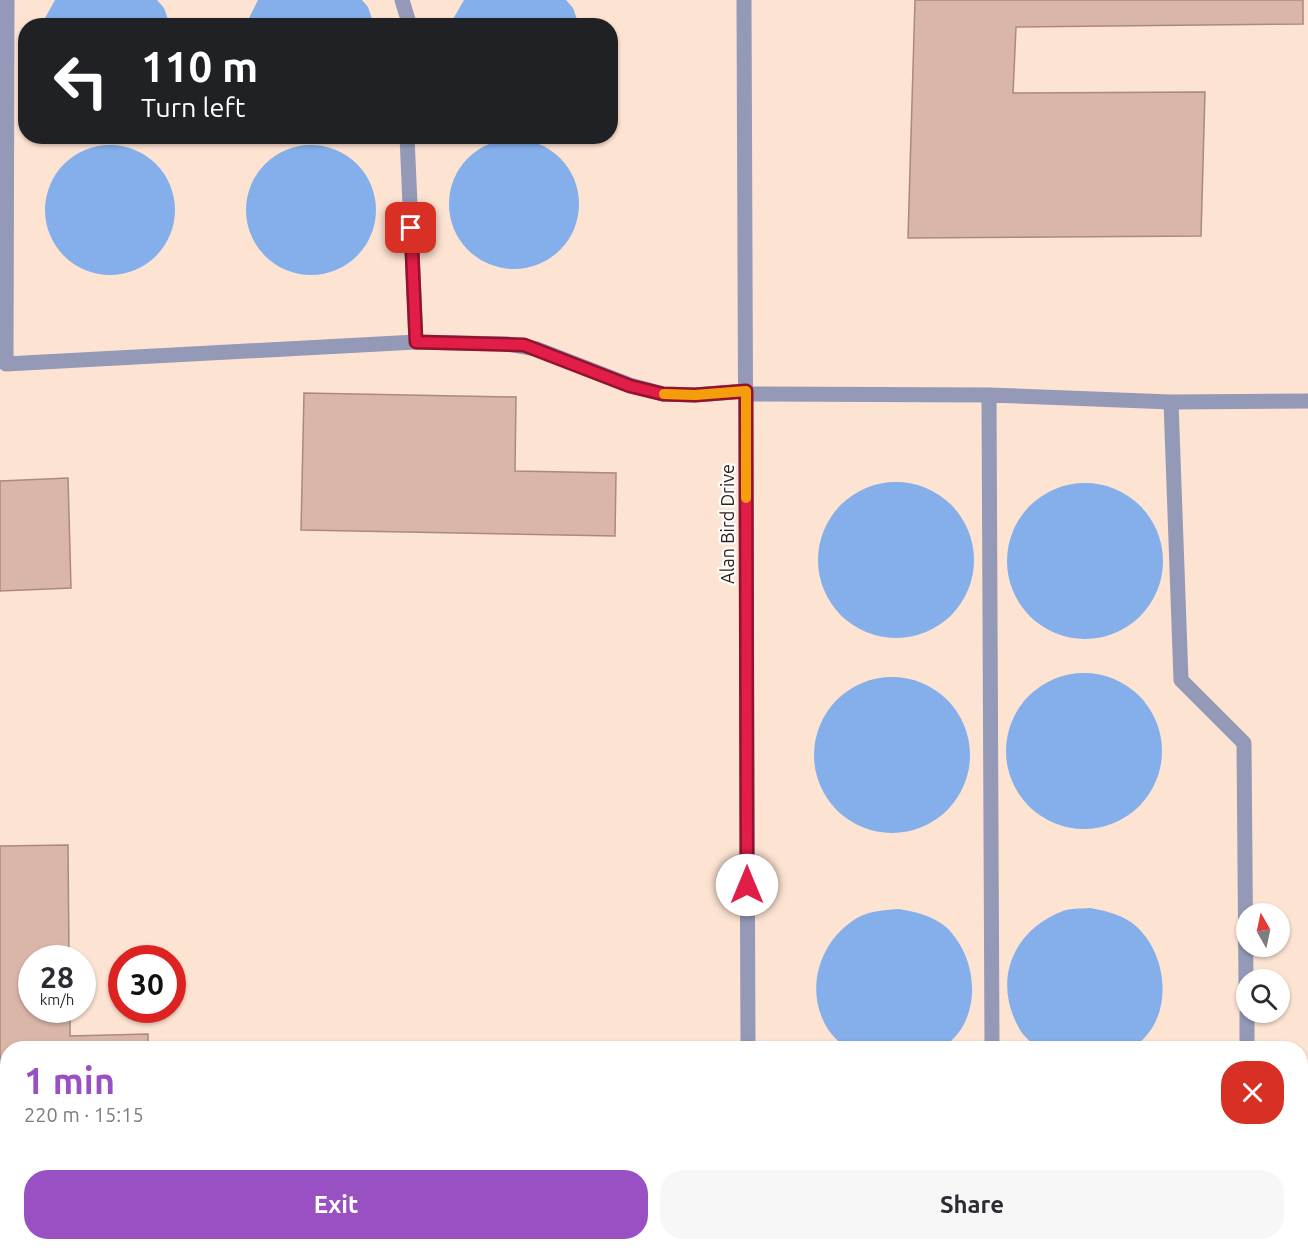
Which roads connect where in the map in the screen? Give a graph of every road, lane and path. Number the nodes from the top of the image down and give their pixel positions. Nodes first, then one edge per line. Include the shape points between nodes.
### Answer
1 (7, 0) edge
2 (402, 0) edge
3 (744, 0) edge
4 (408, 18) edge
5 (407, 144) edge
6 (416, 342) junction
7 (746, 392) junction
8 (989, 395) junction
9 (1308, 401) edge
10 (1171, 402) junction
11 (1246, 969) edge
12 (1247, 1023) edge
13 (748, 1041) edge
14 (992, 1041) edge
15 (1247, 1041) edge

1 - 6 street via 6,364
2 - 4 street
3 - 7 street, Alan Bird Drive
5 - 6 street
6 - 7 street via 524,345 630,386 663,394
7 - 8 street
7 - 13 street, Alan Bird Drive
8 - 10 street
8 - 14 street
9 - 10 street
10 - 11 street via 1181,680 1244,743
12 - 15 street

